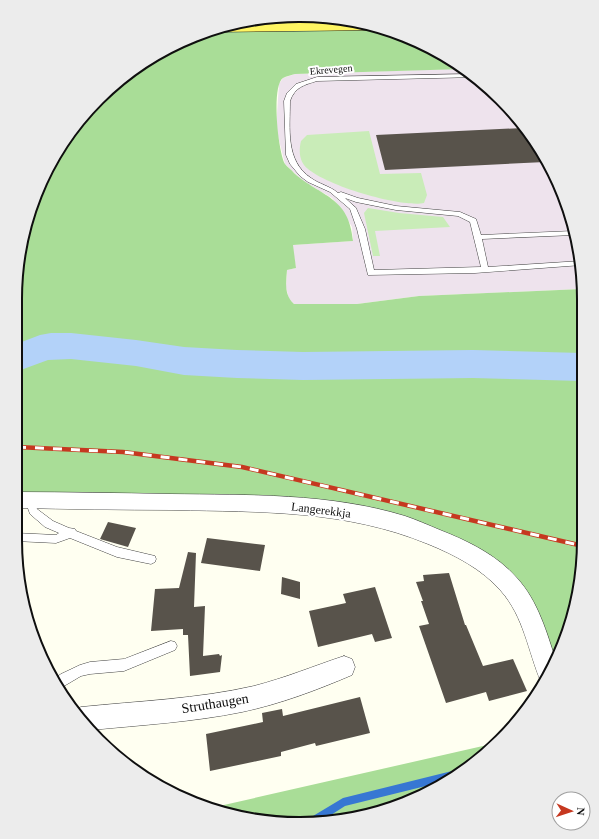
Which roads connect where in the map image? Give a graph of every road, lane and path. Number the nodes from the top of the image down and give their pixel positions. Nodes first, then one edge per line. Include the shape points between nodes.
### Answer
1 (350, 26) edge
2 (242, 28) edge
3 (464, 76) edge
4 (332, 190) junction
5 (569, 233) edge
6 (478, 237) junction
7 (575, 263) edge
8 (485, 269) junction
9 (23, 500) edge
10 (71, 532) junction
11 (22, 538) edge
12 (151, 559) dead end
13 (171, 646) dead end
14 (546, 665) edge
15 (344, 667) dead end
16 (61, 681) edge
17 (87, 717) edge

1 - 2 main road
3 - 4 lane, Ekrevegen via 340,77 318,79 298,85 290,93 287,102 289,155 302,175
4 - 6 lane, Ekrevegen via 356,200 396,208 460,214 473,221
4 - 8 lane, Ekrevegen via 353,208 362,228 371,273
5 - 6 lane
6 - 8 lane, Ekrevegen
7 - 8 lane, Ekrevegen
9 - 10 lane via 40,518
9 - 14 street, Langerekkja via 298,506 364,515 401,524 474,554 510,585 536,632
10 - 11 lane via 56,539
10 - 12 lane via 117,552
13 - 16 lane via 124,665 90,668
15 - 17 street, Struthaugen via 244,700 202,707

